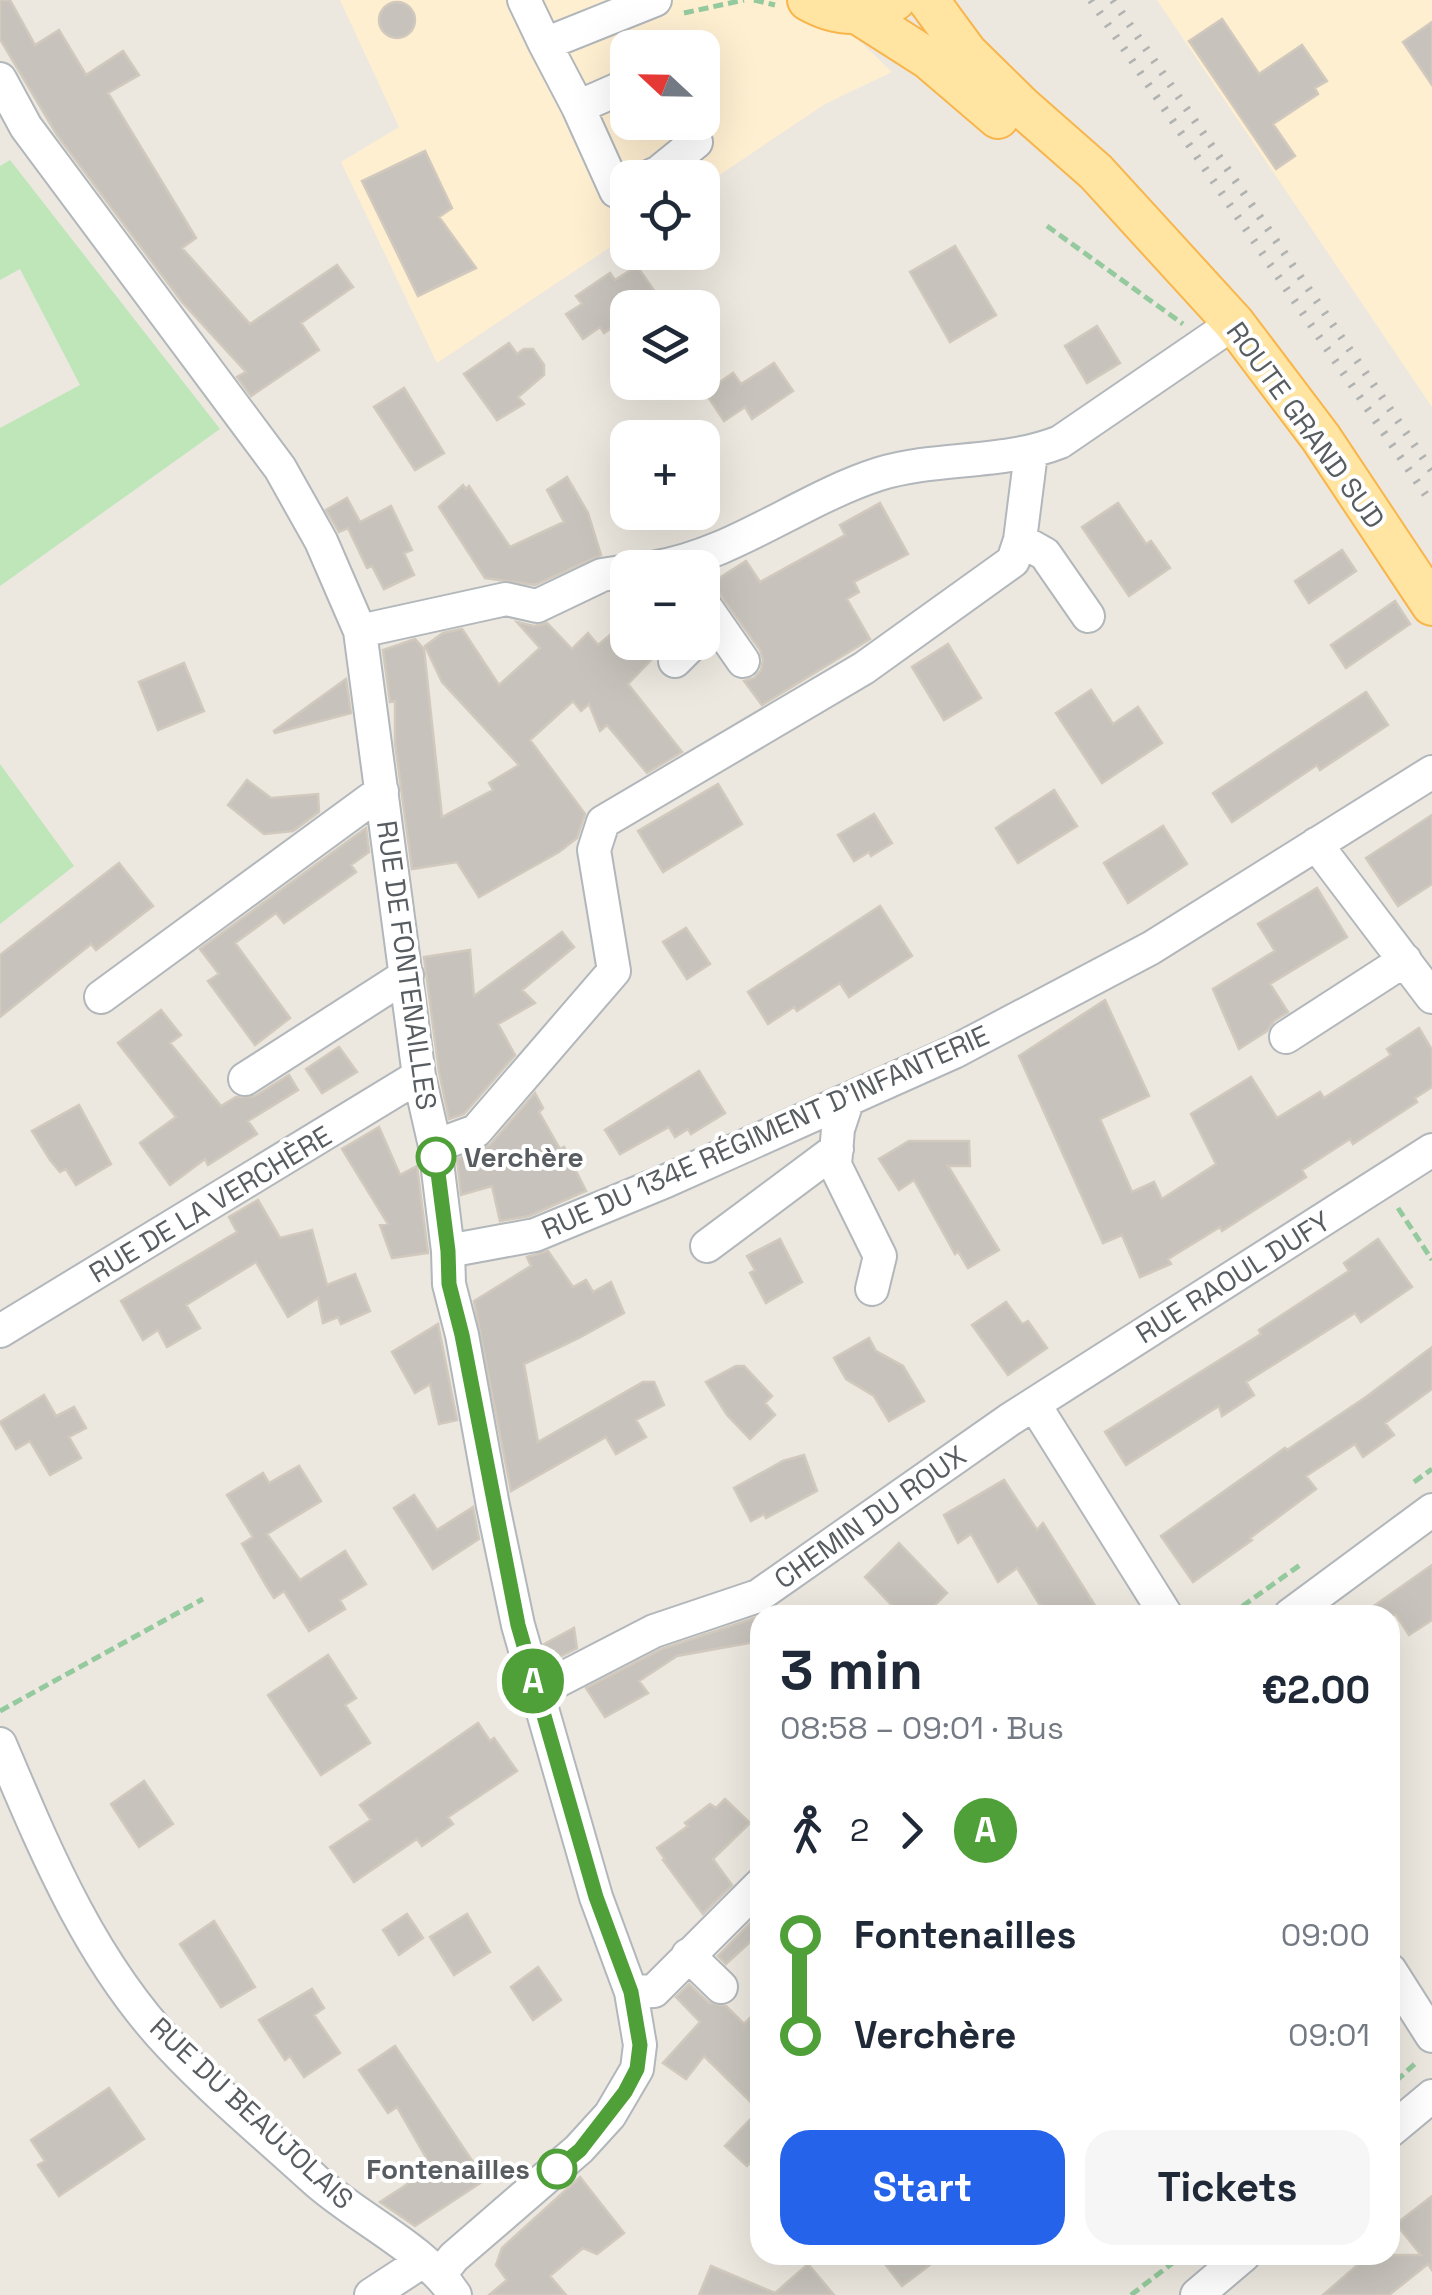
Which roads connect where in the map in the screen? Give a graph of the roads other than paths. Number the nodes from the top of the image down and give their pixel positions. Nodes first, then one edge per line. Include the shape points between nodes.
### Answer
1 (524, 0) edge
2 (655, 0) edge
3 (808, 0) edge
4 (928, 0) edge
5 (877, 7) edge
6 (545, 44) junction
7 (0, 79) edge
8 (610, 93) edge
9 (578, 107) junction
10 (695, 140) edge
11 (673, 160) edge
12 (610, 178) edge
13 (1171, 251) junction
14 (1222, 331) junction
15 (1031, 453) junction
16 (1020, 540) junction
17 (715, 550) edge
18 (610, 574) edge
19 (1432, 606) edge
20 (1088, 616) dead end
21 (360, 631) junction
22 (720, 646) edge
23 (743, 661) dead end
24 (1432, 772) edge
25 (382, 791) junction
26 (1316, 844) junction
27 (1405, 960) junction
28 (407, 975) junction
29 (101, 997) dead end
30 (1432, 997) edge
31 (1286, 1036) dead end
32 (420, 1076) junction
33 (245, 1078) dead end
34 (847, 1102) junction
35 (435, 1146) junction
36 (836, 1149) junction
37 (1432, 1150) edge
38 (707, 1246) dead end
39 (448, 1251) junction
40 (872, 1289) dead end
41 (0, 1331) edge
42 (1034, 1404) junction
43 (1432, 1510) edge
44 (1160, 1605) edge
45 (1304, 1605) edge
46 (536, 1692) junction
47 (0, 1744) edge
48 (750, 1895) edge
49 (688, 1955) junction
50 (721, 1987) dead end
51 (1400, 1991) edge
52 (631, 1992) junction
53 (1427, 2047) edge
54 (1432, 2096) edge
55 (1400, 2123) edge
56 (1232, 2265) edge
57 (440, 2277) edge
58 (372, 2295) edge
59 (1197, 2295) edge

1 - 6 street
2 - 6 street
3 - 5 main road, ROUTE GRAND SUD via 837,12
4 - 13 main road, ROUTE GRAND SUD via 966,53
5 - 13 main road, ROUTE GRAND SUD via 1039,153
6 - 9 street
7 - 21 street, RUE DE FONTENAILLES via 26,126 280,468
8 - 9 street
9 - 12 street
10 - 11 street
13 - 14 main road, ROUTE GRAND SUD
14 - 15 street via 1101,416
14 - 19 main road, ROUTE GRAND SUD via 1321,438
15 - 16 street
15 - 17 street via 880,474
16 - 20 street via 1045,554
16 - 35 street via 1013,561 864,668 603,822 594,850 614,971 476,1131
18 - 21 street via 537,606 506,599
21 - 25 street, RUE DE FONTENAILLES
22 - 23 street
24 - 26 street, RUE DU 134E RÉGIMENT D'INFANTERIE
25 - 28 street, RUE DE FONTENAILLES
25 - 29 street
26 - 27 street
26 - 34 street, RUE DU 134E RÉGIMENT D'INFANTERIE via 1152,948
27 - 30 street
27 - 31 street
28 - 32 street, RUE DE FONTENAILLES
28 - 33 street
32 - 35 street, RUE DE FONTENAILLES
32 - 41 street, RUE DE LA VERCHÈRE
34 - 36 street
34 - 39 street, RUE DU 134E RÉGIMENT D'INFANTERIE via 535,1235
35 - 39 street, RUE DE FONTENAILLES
36 - 38 street
36 - 40 street via 835,1165 880,1256
37 - 42 street, RUE RAOUL DUFY
39 - 46 street, RUE DE FONTENAILLES via 493,1506
42 - 44 street
42 - 46 street, CHEMIN DU ROUX via 758,1596 654,1632
43 - 45 street
46 - 52 street, RUE DE FONTENAILLES
47 - 57 street, RUE DU BEAUJOLAIS via 78,1913 170,2045 320,2184
48 - 49 street
49 - 50 street
49 - 52 street via 654,1991
51 - 53 street
52 - 57 street, RUE DE FONTENAILLES via 640,2045 625,2092 580,2150
54 - 55 street
56 - 59 street
57 - 58 street, RUE DE FONTENAILLES

